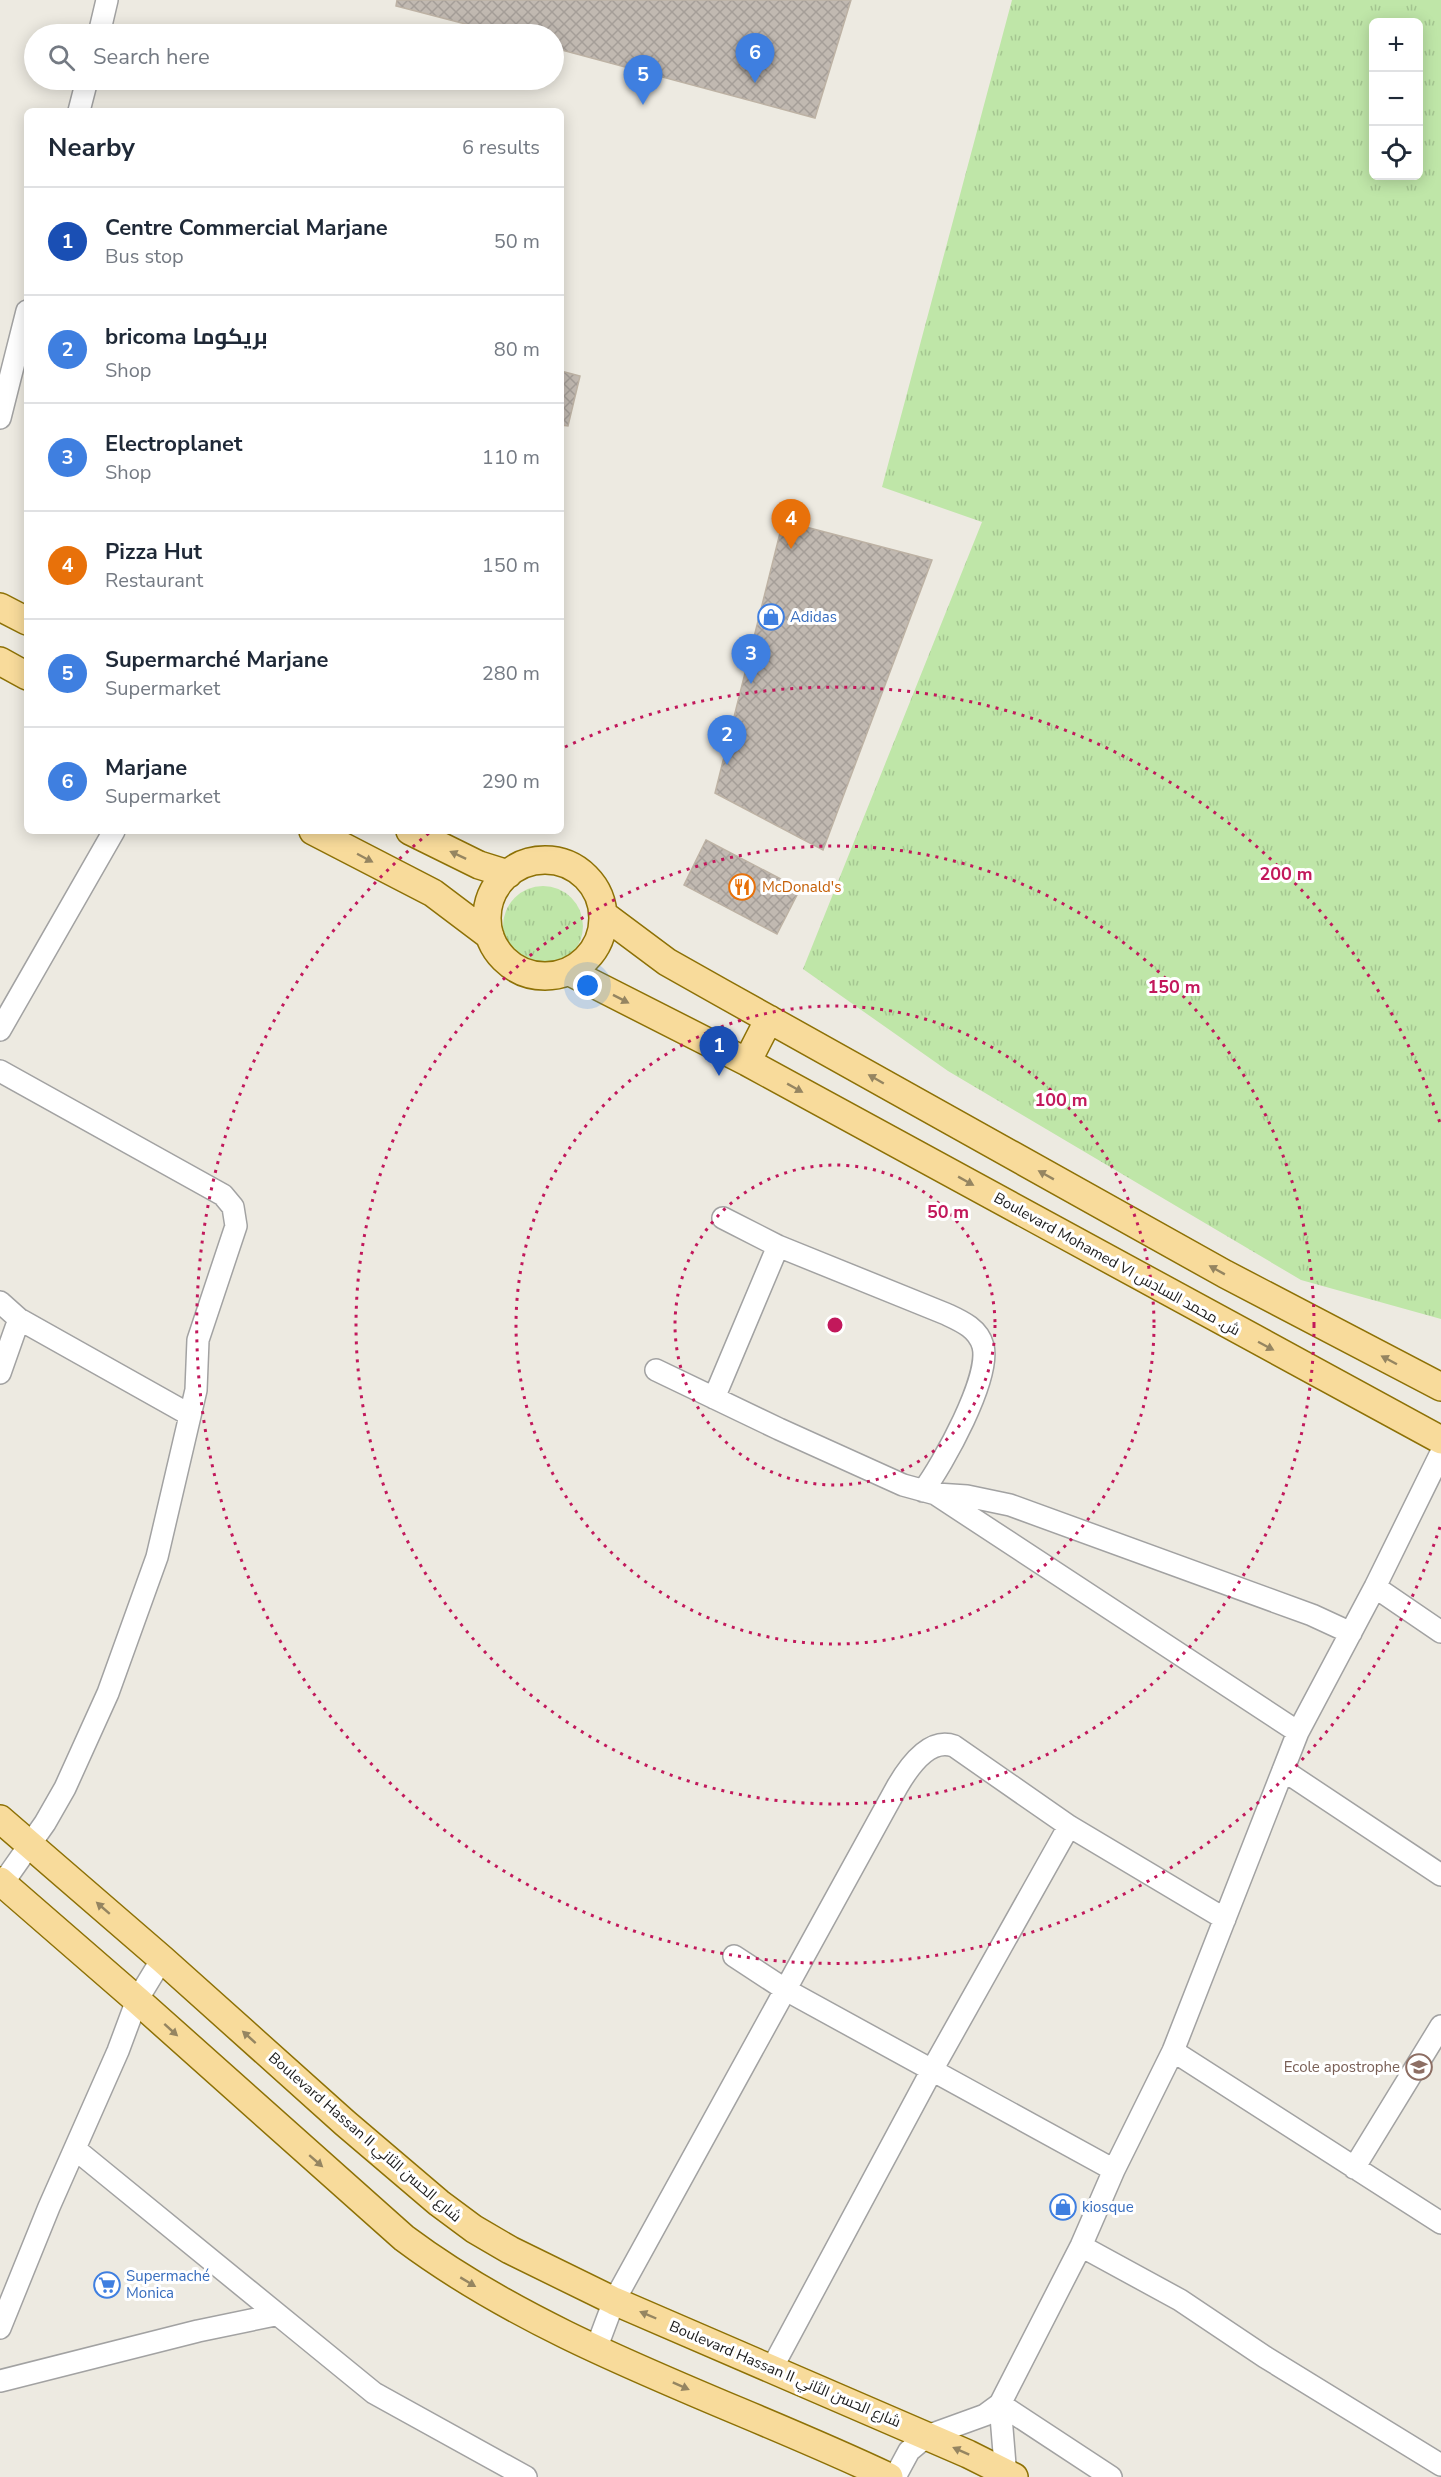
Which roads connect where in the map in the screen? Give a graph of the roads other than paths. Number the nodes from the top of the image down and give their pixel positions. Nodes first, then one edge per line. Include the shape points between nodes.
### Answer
1 (107, 0) edge
2 (101, 24) edge
3 (84, 90) edge
4 (80, 108) edge
5 (24, 322) edge
6 (0, 418) edge
7 (0, 607) edge
8 (24, 619) edge
9 (0, 661) edge
10 (24, 674) edge
11 (112, 834) edge
12 (319, 834) edge
13 (416, 834) edge
14 (508, 874) junction
15 (604, 915) junction
16 (490, 936) junction
17 (570, 972) junction
18 (768, 1018) junction
19 (0, 1030) edge
20 (747, 1062) junction
21 (0, 1071) edge
22 (723, 1218) dead end
23 (778, 1246) junction
24 (0, 1302) edge
25 (19, 1319) junction
26 (656, 1370) dead end
27 (0, 1373) edge
28 (1441, 1388) edge
29 (714, 1398) junction
30 (190, 1415) junction
31 (1441, 1440) edge
32 (1441, 1453) edge
33 (930, 1492) junction
34 (1375, 1587) junction
35 (1441, 1632) edge
36 (1351, 1633) junction
37 (1298, 1732) junction
38 (1282, 1770) junction
39 (0, 1819) edge
40 (1069, 1826) junction
41 (28, 1844) junction
42 (1441, 1875) edge
43 (1, 1884) edge
44 (1225, 1919) junction
45 (734, 1956) dead end
46 (162, 1959) junction
47 (786, 1990) junction
48 (137, 2000) junction
49 (1441, 2026) edge
50 (1173, 2051) junction
51 (932, 2070) junction
52 (75, 2149) junction
53 (1354, 2168) junction
54 (1114, 2170) junction
55 (1441, 2223) edge
56 (1081, 2246) junction
57 (614, 2301) junction
58 (275, 2315) junction
59 (0, 2328) edge
60 (596, 2349) junction
61 (772, 2368) junction
62 (0, 2381) edge
63 (1000, 2404) junction
64 (927, 2436) junction
65 (1441, 2465) edge
66 (1009, 2476) edge
67 (526, 2477) edge
68 (889, 2477) edge
69 (895, 2477) edge
70 (1111, 2477) edge

1 - 2 street
3 - 4 street
5 - 6 street
7 - 8 main road
9 - 10 main road
11 - 19 street
12 -> 16 main road via 433,894
14 -> 13 main road via 478,865
14 - 15 main road via 544,859 561,861 577,869 597,889
14 - 16 main road via 490,898
15 - 17 main road via 601,938 588,958
15 - 18 main road via 667,962
16 - 17 main road via 513,967 531,975
17 -> 20 main road, Boulevard Mohamed VI ش. محمد السادس
18 - 20 main road
28 -> 18 main road via 1225,1274
20 -> 31 main road, Boulevard Mohamed VI ش. محمد السادس
21 - 30 street via 223,1195 233,1207 234,1236 198,1340 196,1390
22 - 23 street
23 - 29 street
23 - 33 street via 946,1314 975,1331 983,1346 981,1375
24 - 25 street
25 - 27 street
25 - 30 street
26 - 29 street
29 - 33 street via 861,1468
30 - 41 street via 157,1557 108,1693 64,1788
32 - 34 street
33 - 36 street via 1010,1505 1312,1615
33 - 37 street
34 - 35 street
34 - 36 street
36 - 37 street
37 - 38 street
38 - 42 street
38 - 44 street
39 - 41 main road, Boulevard Hassan II شارع الحسن الثاني
40 - 44 street
40 - 47 street via 954,1746 940,1744 916,1760 904,1774
40 - 51 street
41 - 43 street
46 -> 41 main road, Boulevard Hassan II شارع الحسن الثاني
43 - 48 main road
44 - 50 street
45 - 47 street
46 - 48 street
57 -> 46 main road, Boulevard Hassan II شارع الحسن الثاني via 510,2250 448,2210
47 - 51 street
47 - 57 street
48 - 52 street
48 -> 60 main road via 404,2238 481,2289
49 - 53 street
50 - 53 street
50 - 54 street
51 - 54 street
51 - 61 street
52 - 58 street
52 - 59 street
53 - 55 street
54 - 56 street
56 - 63 street
56 - 65 street via 1180,2300
57 - 60 street
61 -> 57 main road, Boulevard Hassan II شارع الحسن الثاني
58 - 62 street
58 - 67 street via 374,2393
60 -> 68 main road
61 - 64 main road, Boulevard Hassan II شارع الحسن الثاني
63 - 64 street via 985,2415
63 - 66 street
63 - 70 street
66 -> 64 main road, Boulevard Hassan II شارع الحسن الثاني
64 - 69 street via 909,2451

